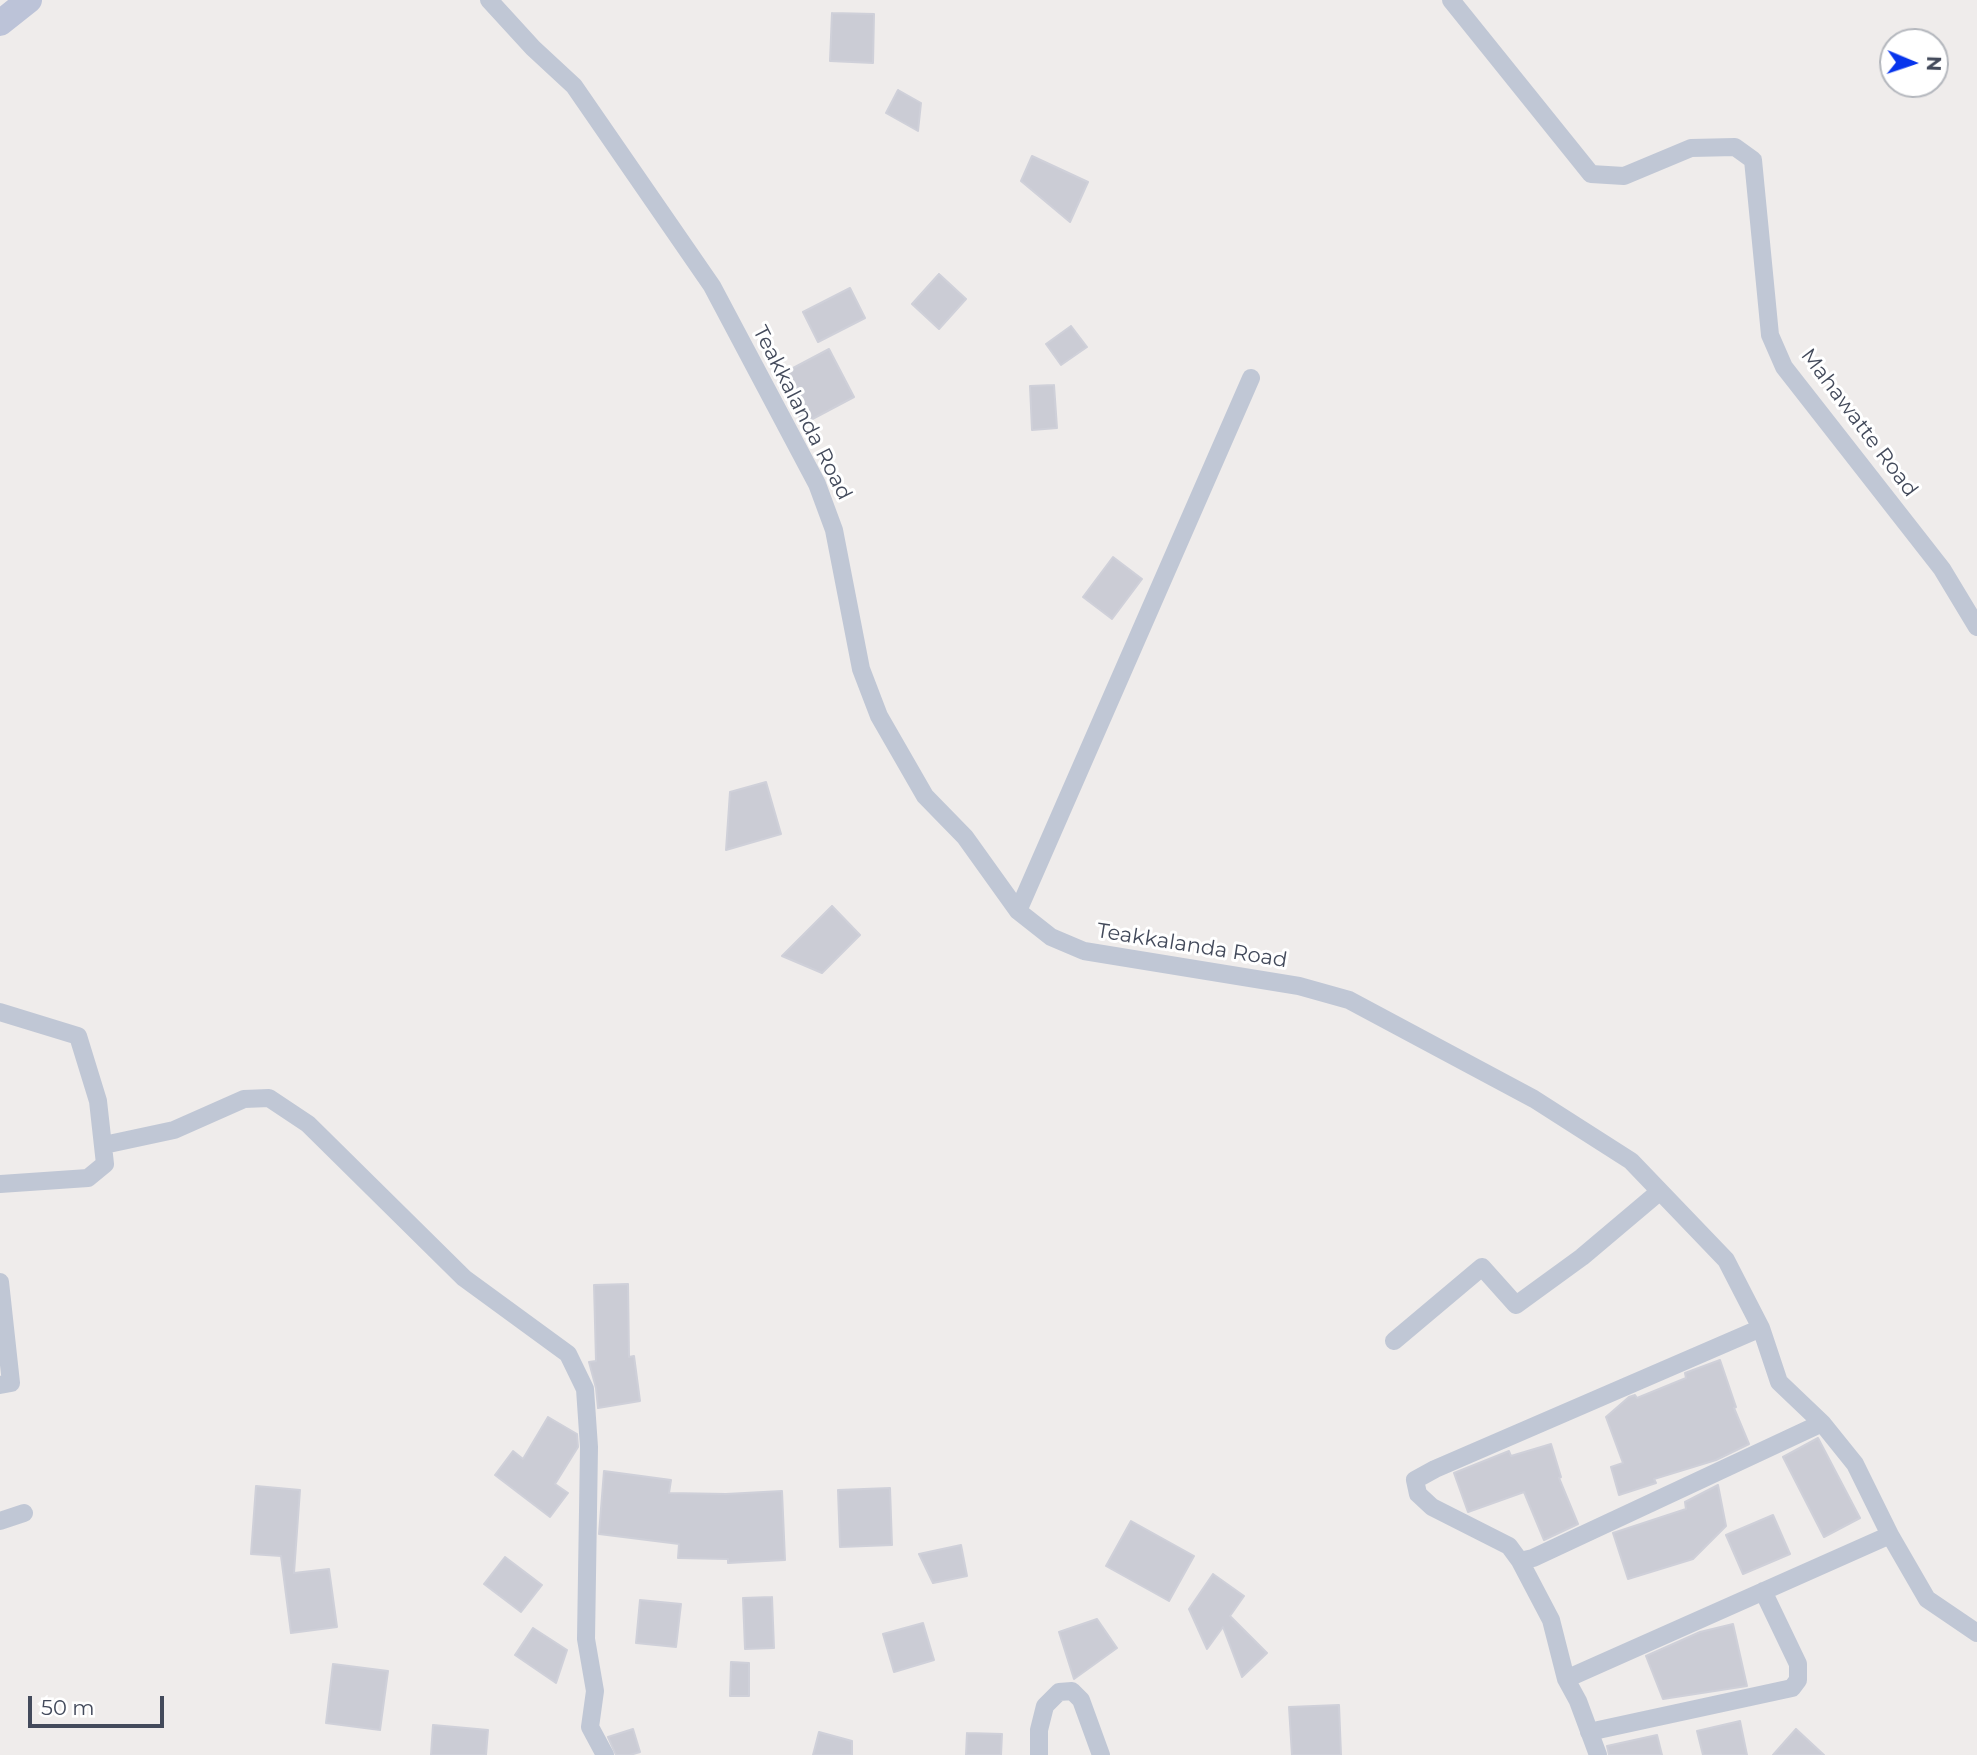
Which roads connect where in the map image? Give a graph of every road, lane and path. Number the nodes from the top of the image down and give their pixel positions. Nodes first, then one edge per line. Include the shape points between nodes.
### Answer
1 (29, 0) edge
2 (489, 0) edge
3 (1451, 0) edge
4 (0, 23) edge
5 (1251, 378) dead end
6 (1977, 627) edge
7 (1018, 911) junction
8 (0, 1012) edge
9 (104, 1145) junction
10 (0, 1184) edge
11 (1658, 1192) junction
12 (0, 1282) edge
13 (1761, 1328) junction
14 (1394, 1341) dead end
15 (0, 1385) edge
16 (1822, 1423) junction
17 (24, 1513) dead end
18 (0, 1521) edge
19 (1889, 1535) junction
20 (1520, 1561) junction
21 (1763, 1591) junction
22 (1977, 1633) edge
23 (1566, 1679) junction
24 (1589, 1732) junction
25 (605, 1755) edge
26 (1039, 1755) edge
27 (1101, 1755) edge
28 (1598, 1755) edge

1 - 4 street
2 - 7 street, Teakkalanda Road via 574,86 712,286 817,484 834,530 861,669 879,716 925,796 965,837
3 - 6 street, Mahawatte Road via 1591,174 1624,176 1691,148 1735,147 1753,160 1770,335 1784,367 1942,569
5 - 7 street
7 - 11 street, Teakkalanda Road via 1051,937 1084,951 1299,986 1349,1000 1534,1098 1631,1161
8 - 9 street via 78,1036 98,1101
9 - 10 street via 105,1164 88,1178
9 - 25 street via 174,1130 244,1099 269,1098 308,1124 464,1278 568,1354 585,1389 589,1447 586,1639 595,1691 590,1727
11 - 13 street, Teakkalanda Road via 1726,1260
11 - 14 street via 1582,1257 1516,1305 1482,1267
12 - 15 street via 11,1383
13 - 16 street, Teakkalanda Road via 1779,1382
13 - 20 street via 1415,1480 1418,1494 1432,1507 1509,1546
16 - 19 street, Teakkalanda Road via 1855,1464
16 - 20 street
17 - 18 street
19 - 21 street
19 - 22 street, Teakkalanda Road via 1927,1599
20 - 23 street via 1551,1620
21 - 23 street
21 - 24 street via 1798,1664 1798,1680 1792,1688
23 - 24 street
24 - 28 street
26 - 27 street via 1045,1706 1059,1692 1072,1690 1081,1700

